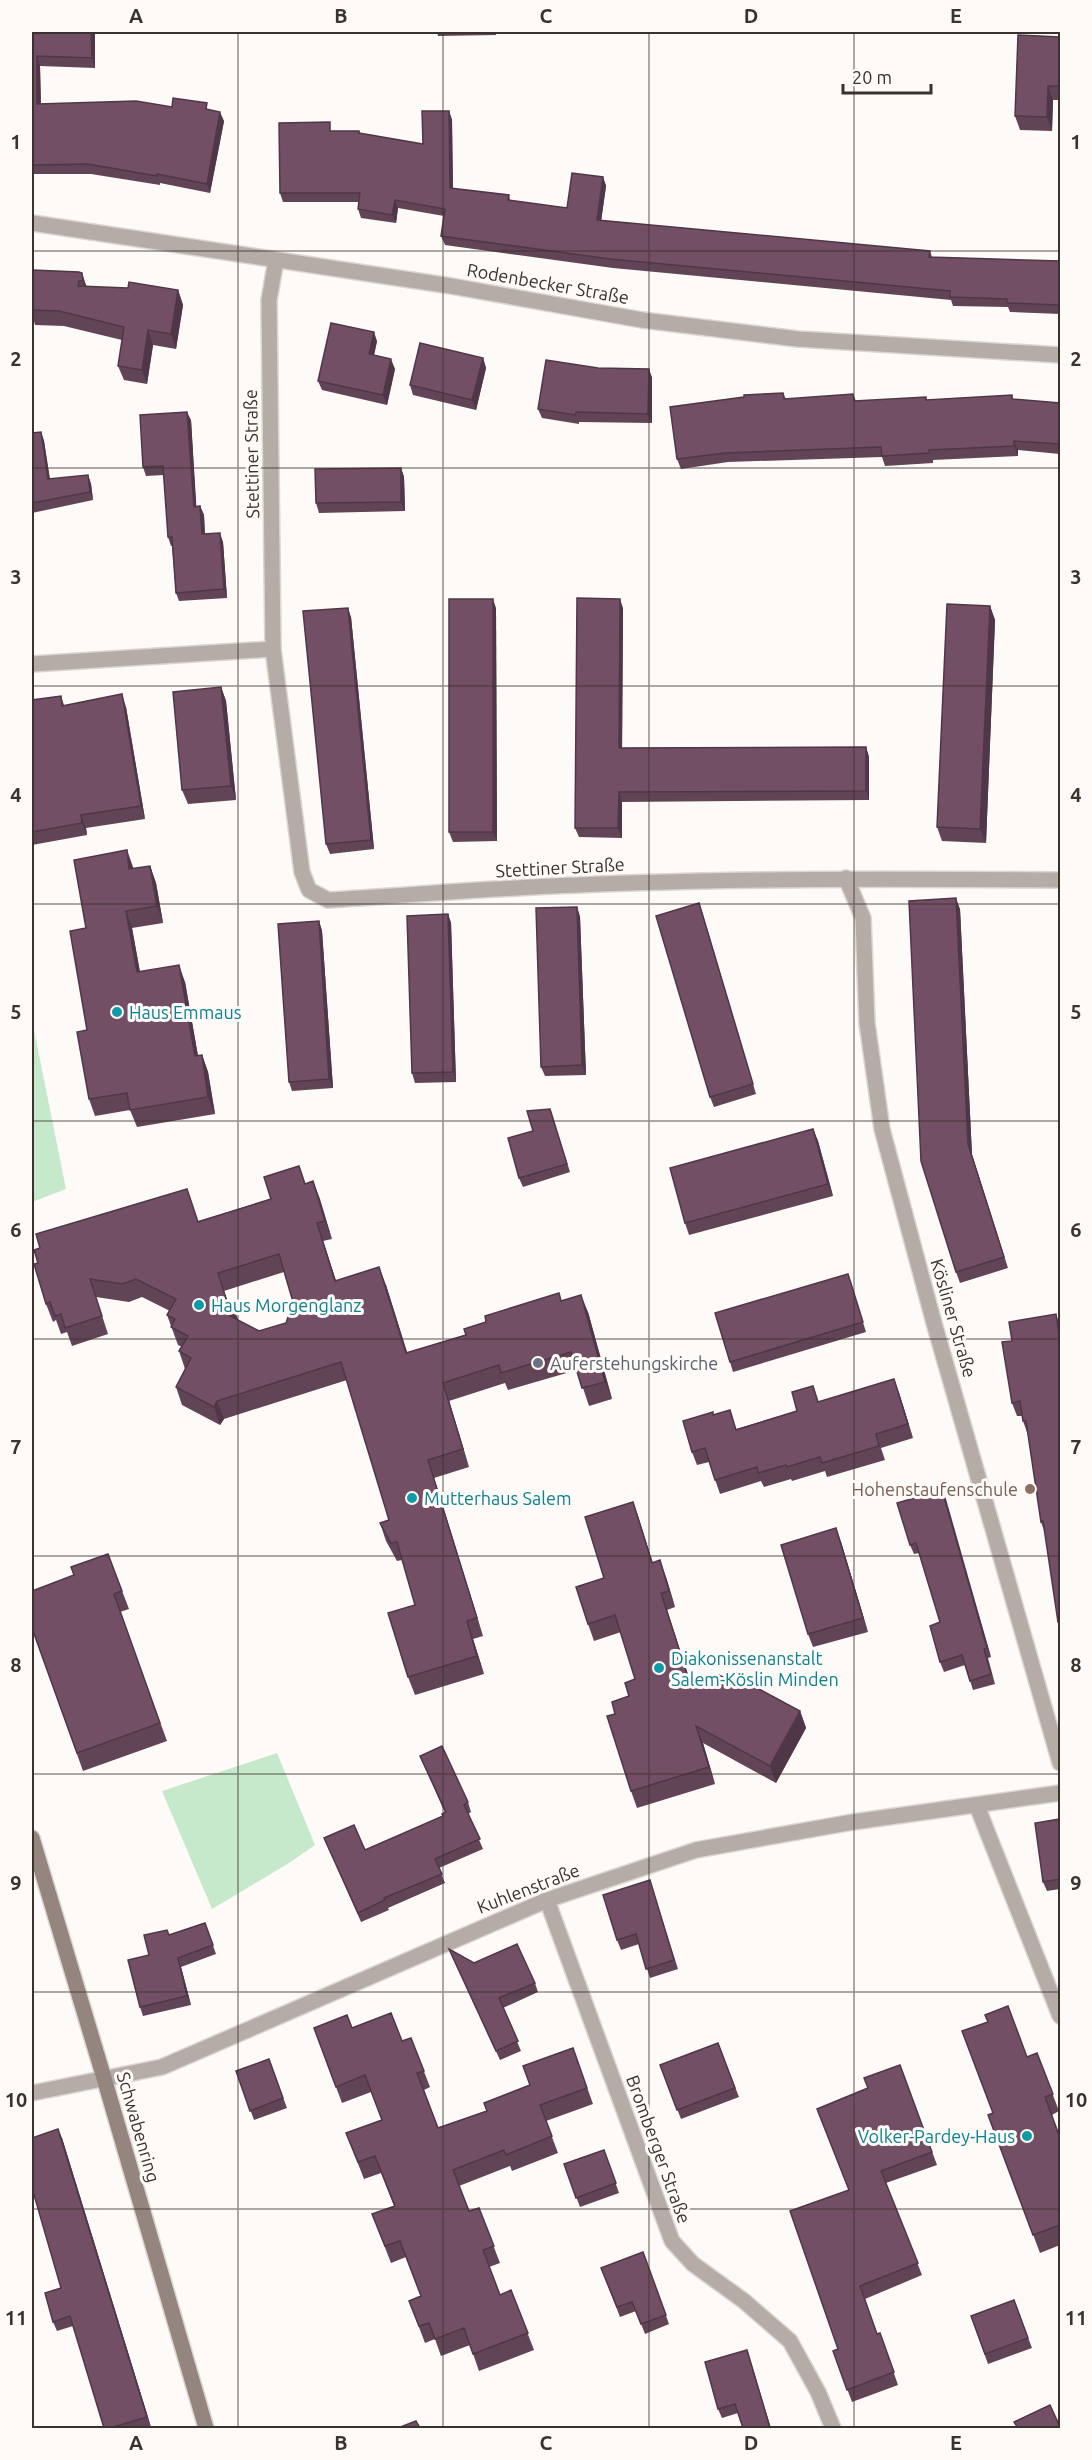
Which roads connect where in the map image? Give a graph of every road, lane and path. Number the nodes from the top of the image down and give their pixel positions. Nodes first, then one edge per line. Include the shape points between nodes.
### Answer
1 (32, 223) edge
2 (276, 260) junction
3 (1060, 355) edge
4 (273, 649) junction
5 (32, 664) edge
6 (846, 878) junction
7 (1060, 880) edge
8 (1060, 1763) edge
9 (1060, 1793) edge
10 (977, 1806) junction
11 (32, 1838) edge
12 (547, 1900) junction
13 (1060, 2016) edge
14 (104, 2078) junction
15 (32, 2093) edge
16 (206, 2428) edge
17 (833, 2428) edge

1 - 2 street, Rodenbecker Straße
2 - 3 street, Rodenbecker Straße via 642,320 787,338
2 - 4 street, Stettiner Straße via 269,300
4 - 5 street
4 - 6 street, Stettiner Straße via 302,872 309,890 328,900 577,885
6 - 7 street, Stettiner Straße
6 - 8 street, Kösliner Straße via 863,918 867,1023 882,1129
9 - 10 street, Kuhlenstraße
10 - 12 street, Kuhlenstraße via 853,1822 696,1850
10 - 13 street
11 - 14 street, Schwabenring
12 - 14 street, Kuhlenstraße via 162,2067
12 - 17 street, Bromberger Straße via 672,2241 693,2264 790,2341
14 - 15 street, Kuhlenstraße
14 - 16 street, Schwabenring

